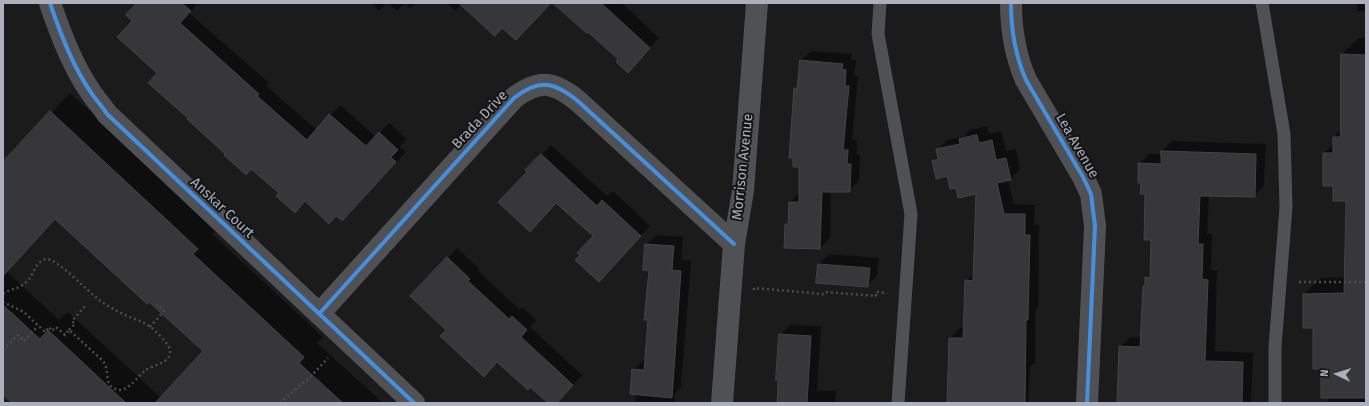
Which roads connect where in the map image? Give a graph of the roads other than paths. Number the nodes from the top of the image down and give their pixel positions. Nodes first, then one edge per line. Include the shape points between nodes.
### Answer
1 (50, 3) edge
2 (758, 3) edge
3 (880, 3) edge
4 (1011, 3) edge
5 (1262, 3) edge
6 (734, 244) junction
7 (319, 314) junction
8 (414, 403) edge
9 (722, 403) edge
10 (898, 403) edge
11 (1087, 403) edge
12 (1275, 403) edge

1 - 7 street, Anskar Court via 80,75 107,114
2 - 6 street, Morrison Avenue via 743,191
3 - 10 lane via 878,34 911,214
4 - 11 street, Lea Avenue via 1014,49 1020,67 1091,194 1095,226
5 - 12 lane via 1284,134 1286,207 1275,347
6 - 7 street, Brada Drive via 575,99 553,85 542,84 529,88 514,98
6 - 9 street, Morrison Avenue
7 - 8 street, Anskar Court

